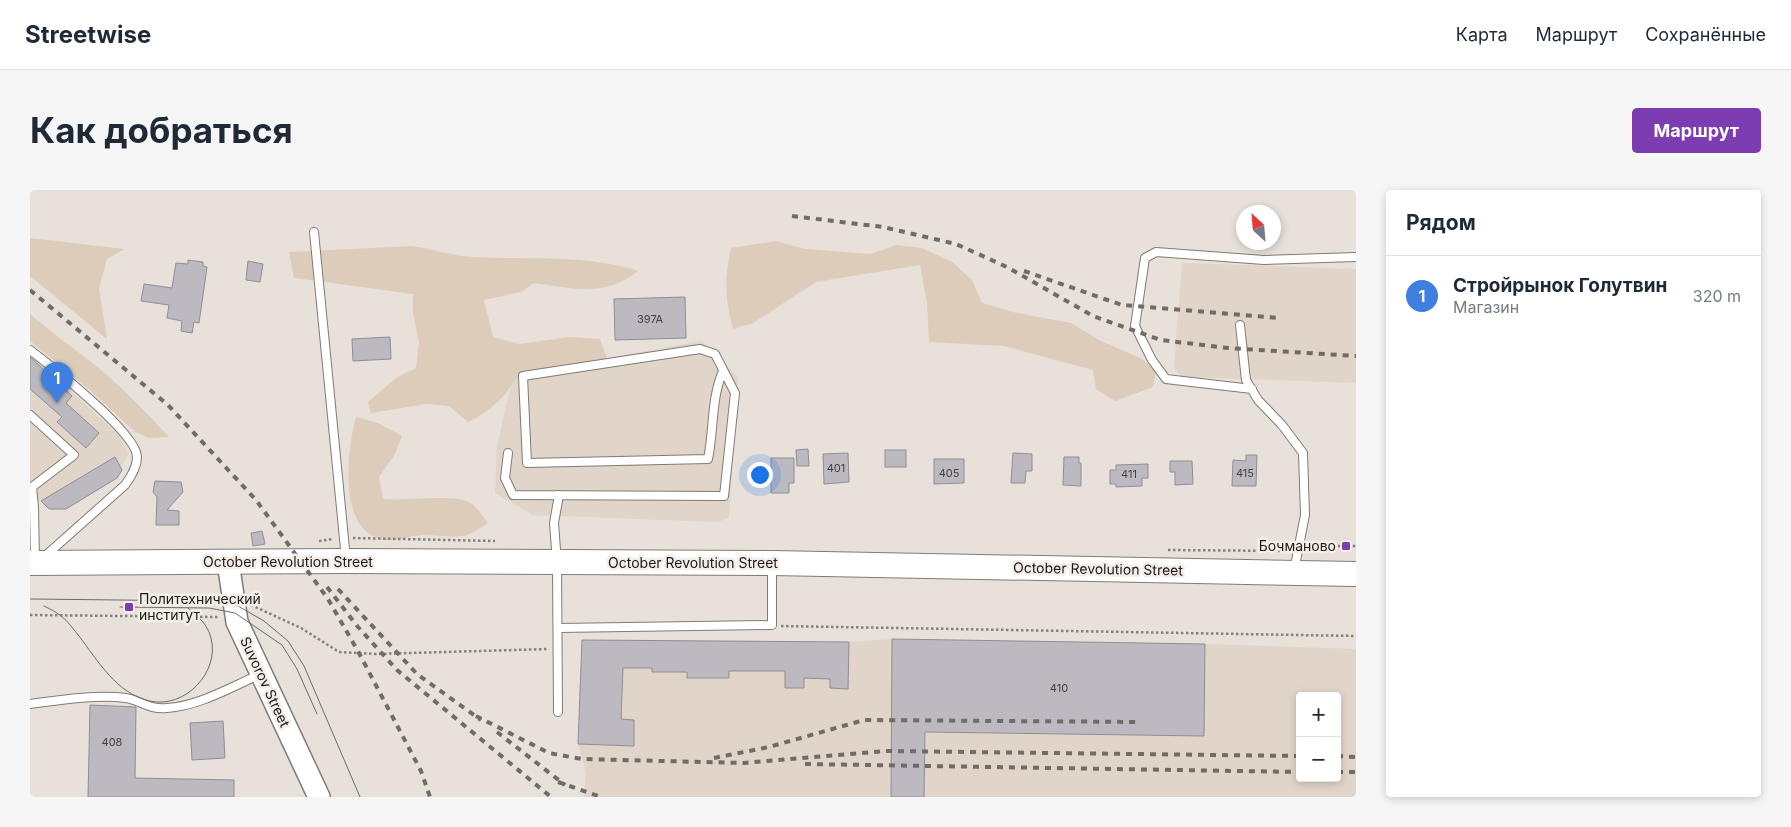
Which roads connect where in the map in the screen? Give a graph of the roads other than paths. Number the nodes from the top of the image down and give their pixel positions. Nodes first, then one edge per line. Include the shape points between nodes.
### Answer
1 (314, 232) dead end
2 (1356, 257) edge
3 (1240, 325) dead end
4 (30, 350) edge
5 (723, 371) junction
6 (1252, 389) junction
7 (30, 415) edge
8 (508, 453) dead end
9 (31, 486) edge
10 (559, 495) junction
11 (32, 508) edge
12 (346, 561) junction
13 (228, 562) junction
14 (32, 563) edge
15 (557, 563) junction
16 (772, 563) junction
17 (1294, 573) junction
18 (1356, 574) edge
19 (558, 628) junction
20 (261, 674) junction
21 (30, 704) edge
22 (558, 712) dead end
23 (319, 797) edge

1 - 12 lane
2 - 6 lane via 1264,260 1156,252 1145,258 1136,326 1152,360 1166,379
3 - 6 lane via 1246,380
4 - 14 lane via 107,415 130,442 137,456 134,471 125,485 50,552
5 - 5 lane via 715,354 700,349 523,376 527,463 708,459 716,386
5 - 10 lane via 735,393 724,496
6 - 17 lane via 1303,453 1305,515
7 - 9 lane via 74,455
8 - 10 lane via 505,478 513,495
9 - 11 lane
10 - 15 lane via 554,523
11 - 14 lane
12 - 13 main road, October Revolution Street
12 - 15 main road, October Revolution Street
13 - 14 main road, October Revolution Street
13 - 20 street, Suvorov Street via 237,622
15 - 16 main road, October Revolution Street
15 - 19 lane
16 - 17 main road, October Revolution Street
16 - 19 lane via 772,626
17 - 18 main road, October Revolution Street
19 - 22 lane
20 - 21 lane via 186,705 165,708 144,706 127,698
20 - 23 street, Suvorov Street

